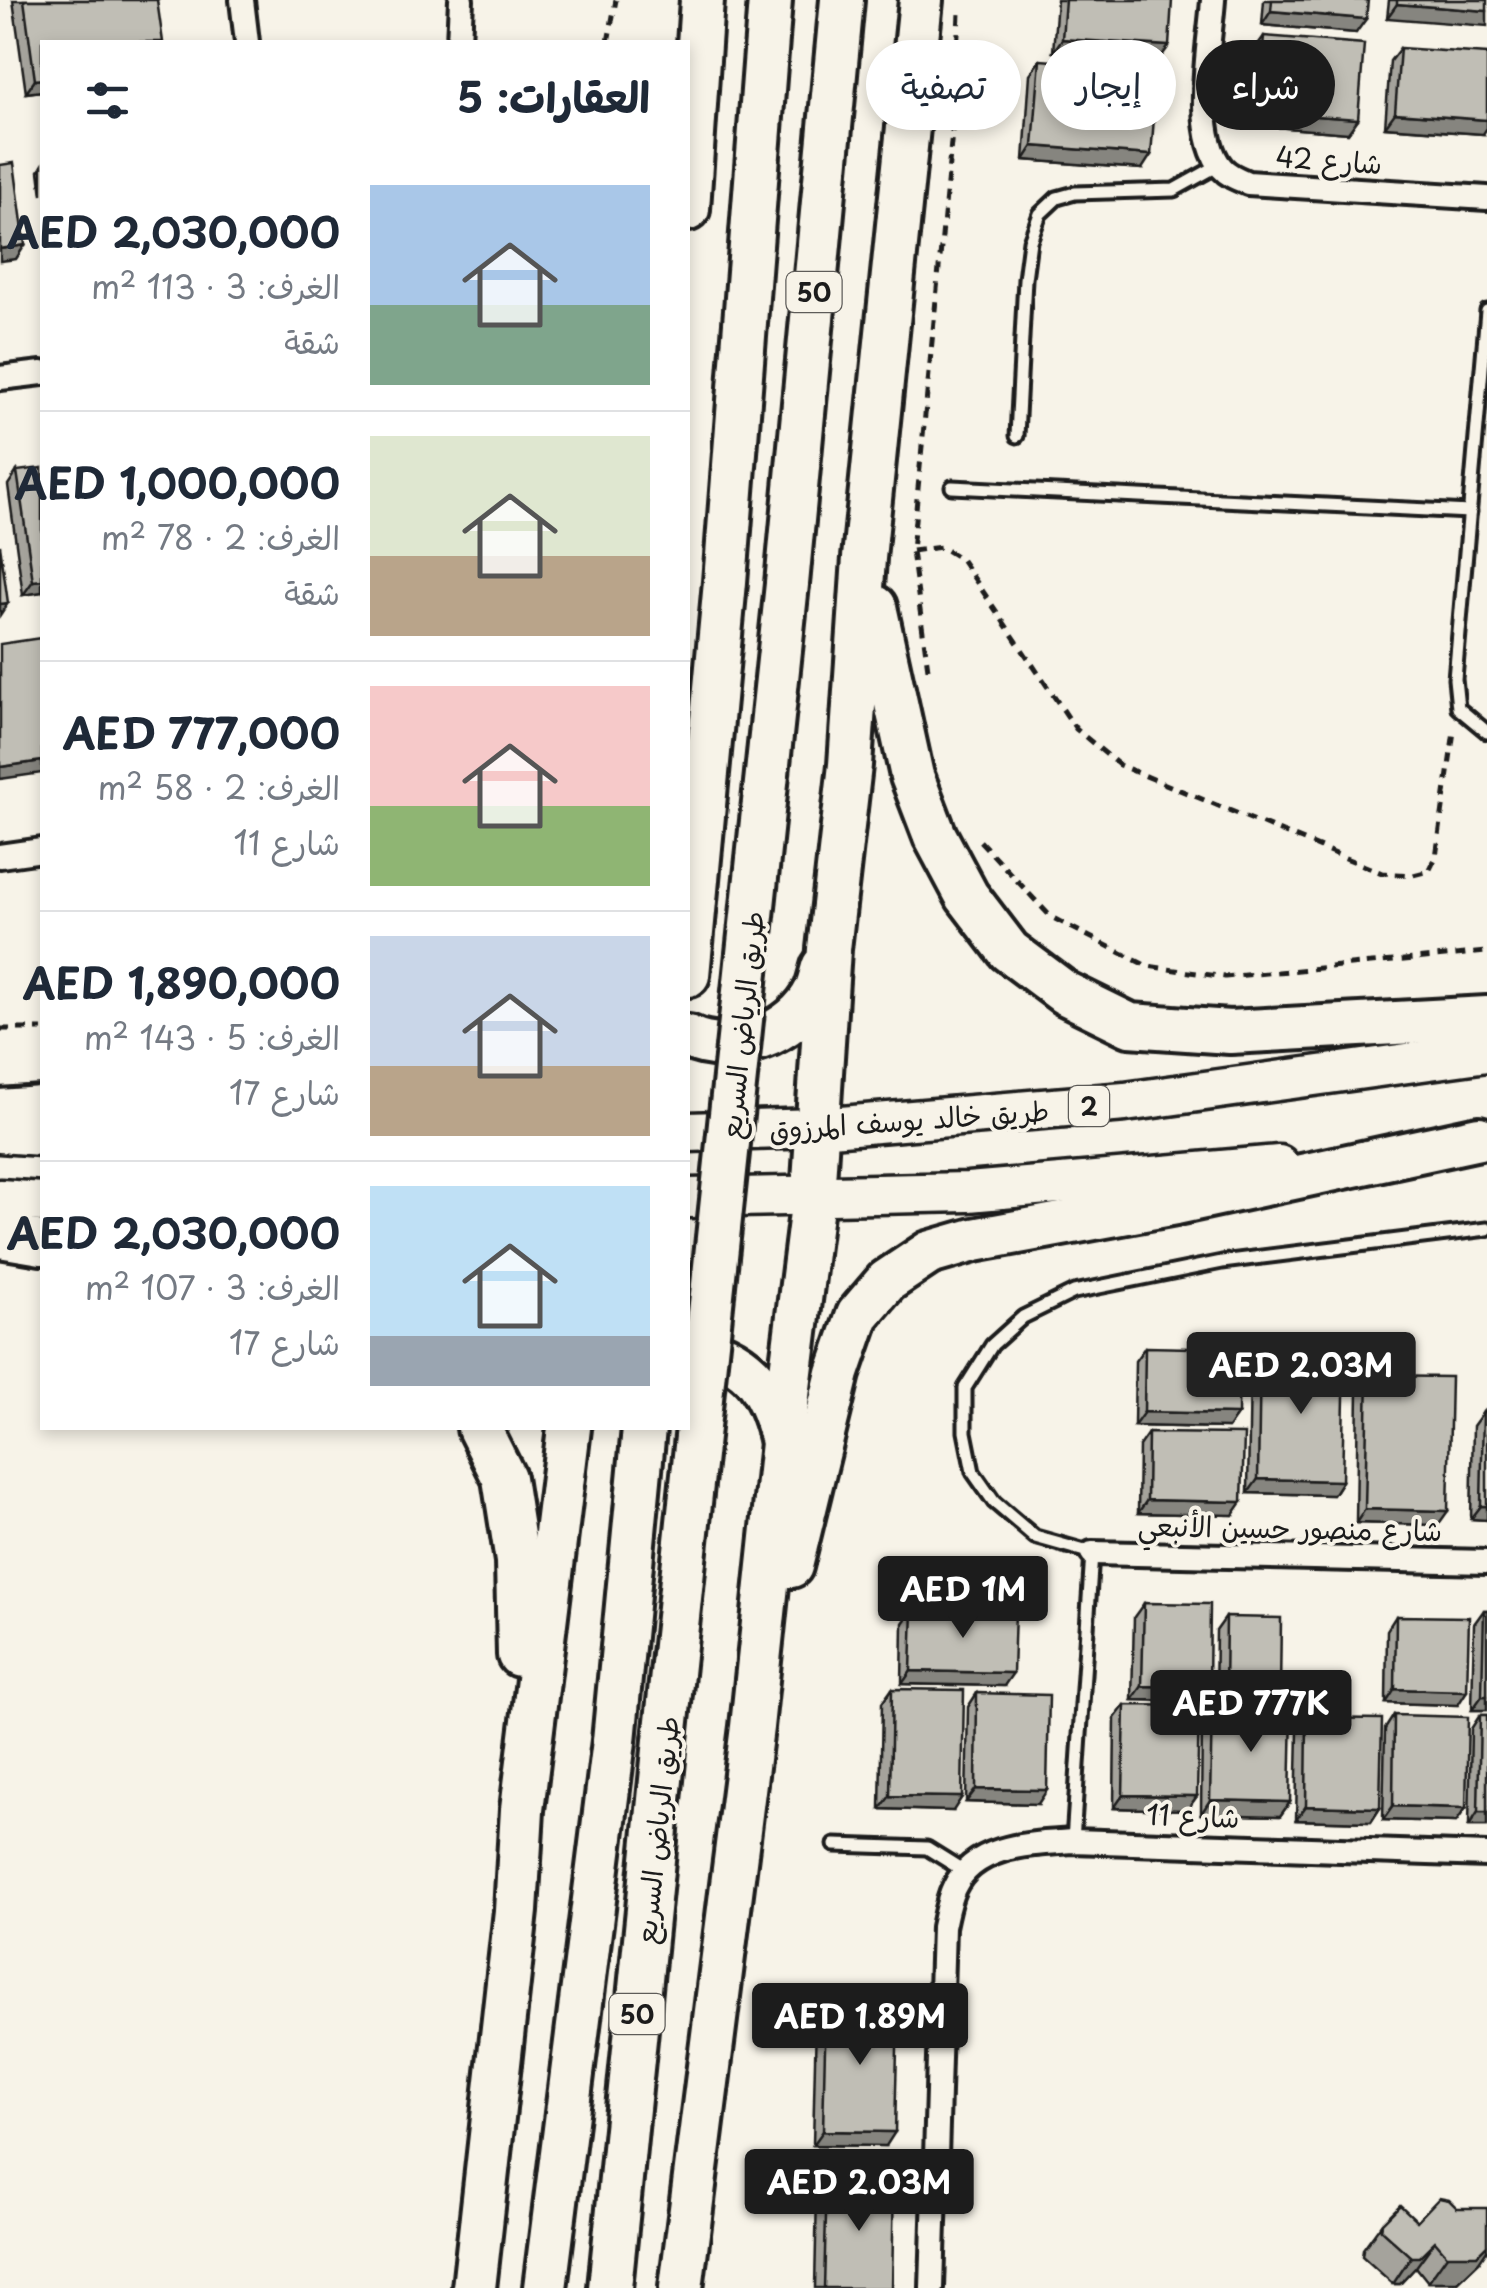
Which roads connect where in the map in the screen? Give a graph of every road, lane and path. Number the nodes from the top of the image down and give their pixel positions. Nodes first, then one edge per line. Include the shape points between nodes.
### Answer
1 (242, 0) edge
2 (462, 0) edge
3 (616, 0) edge
4 (702, 0) edge
5 (770, 0) edge
6 (842, 0) edge
7 (921, 0) edge
8 (959, 0) edge
9 (1214, 0) edge
10 (247, 40) edge
11 (459, 40) edge
12 (608, 40) edge
13 (1219, 166) junction
14 (690, 179) edge
15 (1487, 198) edge
16 (1487, 312) edge
17 (40, 373) edge
18 (0, 378) edge
19 (1017, 436) dead end
20 (952, 487) dead end
21 (1470, 512) junction
22 (912, 551) junction
23 (864, 558) junction
24 (930, 676) dead end
25 (1458, 708) junction
26 (1487, 732) edge
27 (979, 839) dead end
28 (40, 850) edge
29 (0, 856) edge
30 (828, 949) junction
31 (1487, 952) edge
32 (690, 954) edge
33 (1487, 1018) edge
34 (0, 1029) edge
35 (40, 1029) edge
36 (690, 1038) edge
37 (1487, 1052) edge
38 (40, 1108) edge
39 (0, 1111) edge
40 (818, 1128) junction
41 (690, 1132) edge
42 (0, 1133) edge
43 (40, 1136) edge
44 (1483, 1137) edge
45 (812, 1197) junction
46 (690, 1198) edge
47 (0, 1199) edge
48 (40, 1202) edge
49 (1487, 1229) edge
50 (0, 1236) edge
51 (40, 1243) edge
52 (690, 1343) edge
53 (481, 1430) edge
54 (569, 1430) edge
55 (644, 1430) edge
56 (782, 1443) junction
57 (1092, 1553) junction
58 (1487, 1562) edge
59 (752, 1727) junction
60 (522, 1810) junction
61 (1074, 1841) junction
62 (835, 1846) dead end
63 (1487, 1855) edge
64 (964, 1871) junction
65 (474, 2288) edge
66 (546, 2288) edge
67 (610, 2288) edge
68 (681, 2288) edge
69 (932, 2288) edge

1 - 10 street
2 - 11 street
3 - 12 path
4 - 14 highway
5 - 32 highway, 50
6 - 67 highway, طريق الرياض السريع / 50, bridge
7 - 23 highway
8 - 22 path
9 - 13 street via 1206,133
13 - 15 street, شارع 42 via 1248,183
13 - 19 lane via 1174,190 1075,193 1040,214 1025,278
16 - 21 lane
17 - 18 street
20 - 21 lane
21 - 25 lane
22 - 24 path
22 - 25 path via 942,547 961,559 1076,729 1119,765 1382,873 1429,871 1436,857
23 - 30 highway via 850,765
23 - 33 highway via 912,776 934,836 967,896 1009,951 1130,1026 1230,1032
25 - 26 lane
27 - 31 path via 1050,917 1147,966 1225,977
28 - 29 street
30 - 36 highway via 816,992 786,1026 745,1044
30 - 40 highway
34 - 35 path
37 - 40 main road, طريق خالد يوسف المرزوق / 2 via 1126,1102
38 - 39 highway
40 - 41 main road, طريق خالد يوسف المرزوق / 2
40 - 45 highway
42 - 43 main road
44 - 45 main road via 1271,1166 968,1192
44 - 59 highway via 974,1240 929,1253 886,1281 858,1315 838,1373
45 - 46 main road
45 - 56 highway
47 - 48 main road
49 - 57 lane via 1222,1262 1074,1292 1023,1317 992,1344 965,1388 974,1472 994,1502 1034,1537
50 - 51 highway
52 - 56 highway via 721,1352 752,1374 773,1406
53 - 60 highway via 504,1478 517,1562
54 - 60 highway
55 - 66 highway, طريق الرياض السريع / 50 via 614,1741
56 - 59 highway
57 - 58 street, شارع منصور حسين الأنبعي
57 - 61 lane
59 - 68 highway
60 - 65 highway
61 - 63 street, شارع 11
61 - 64 street, شارع 11 via 1016,1846
62 - 64 lane via 927,1848
64 - 69 street via 943,1927

